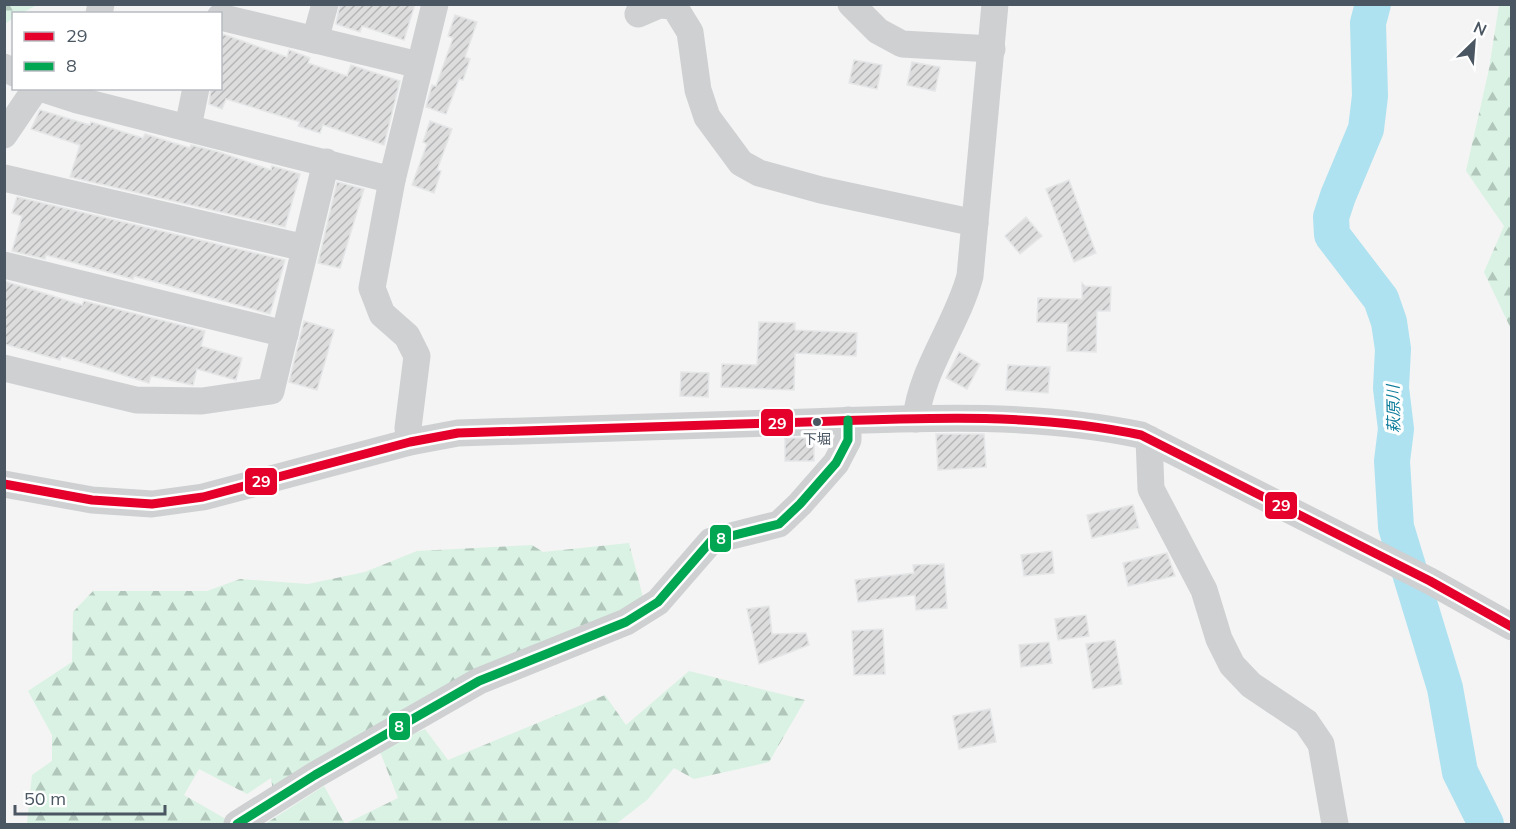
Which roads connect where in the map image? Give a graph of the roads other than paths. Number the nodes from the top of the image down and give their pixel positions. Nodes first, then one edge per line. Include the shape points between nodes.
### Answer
1 (325, 4) edge
2 (435, 4) edge
3 (851, 4) edge
4 (995, 4) edge
5 (638, 14) dead end
6 (222, 17) edge
7 (315, 40) junction
8 (992, 49) junction
9 (419, 66) junction
10 (37, 90) edge
11 (52, 90) edge
12 (196, 90) edge
13 (79, 94) edge
14 (188, 127) junction
15 (4, 135) edge
16 (326, 162) junction
17 (4, 178) edge
18 (392, 180) junction
19 (975, 223) junction
20 (305, 248) junction
21 (4, 265) edge
22 (285, 334) junction
23 (4, 368) edge
24 (916, 419) junction
25 (848, 420) junction
26 (1149, 439) junction
27 (410, 442) junction
28 (4, 484) edge
29 (1512, 627) edge
30 (237, 825) edge
31 (1335, 825) edge

1 - 7 street
2 - 9 street
3 - 8 street via 878,31 902,44
4 - 8 street
5 - 19 street via 659,5 675,6 690,32 698,90 707,117 741,163 759,173 821,190
6 - 7 street
7 - 9 street
8 - 19 street
9 - 18 street
10 - 15 street
11 - 13 street
12 - 14 street
13 - 14 street
14 - 16 street
16 - 18 street
16 - 20 street
17 - 20 street
18 - 27 street via 372,288 382,314 407,336 417,356 408,428
19 - 24 street via 963,302 918,399
20 - 22 street
21 - 22 street
22 - 23 street via 271,391 202,401 136,400
24 - 25 street
24 - 26 street via 1043,421 1089,425
25 - 27 street via 458,433
25 - 30 street via 848,440 836,463 779,524 711,541 658,602 626,622 479,681 315,775
26 - 29 street via 1430,580
26 - 31 street via 1151,489 1204,590 1232,665 1251,685 1306,722 1321,744
27 - 28 street via 203,497 152,504 92,500

